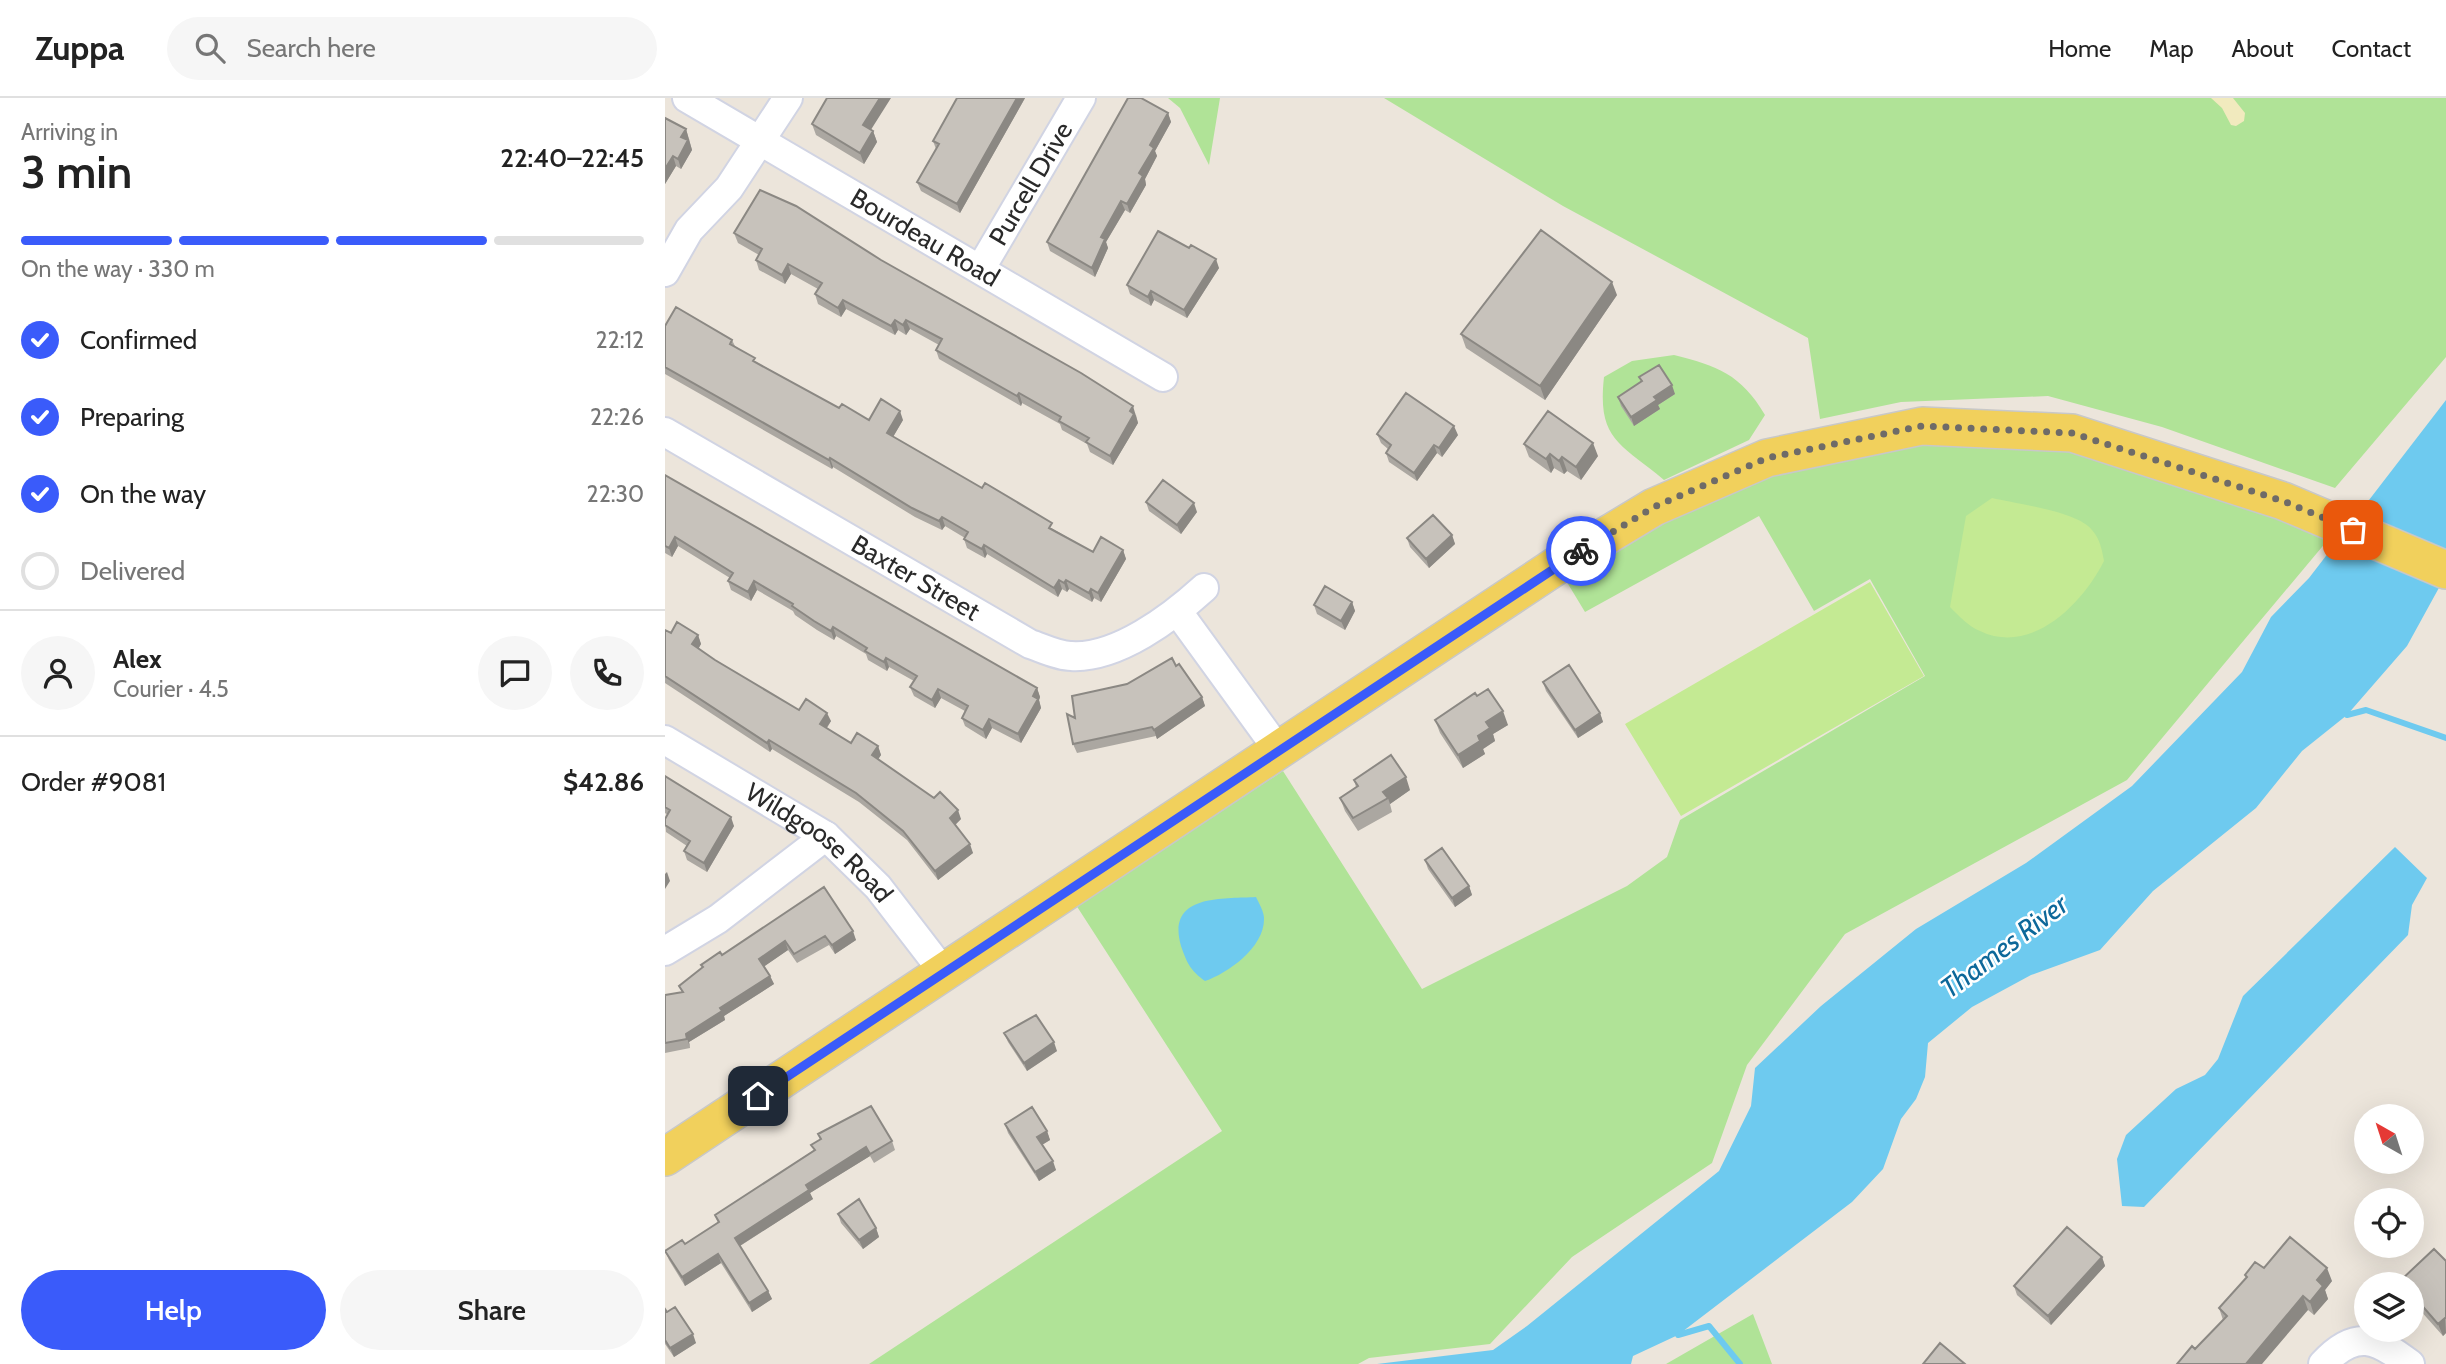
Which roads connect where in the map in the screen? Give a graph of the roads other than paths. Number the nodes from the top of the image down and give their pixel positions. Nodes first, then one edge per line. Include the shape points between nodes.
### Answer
1 (687, 98) edge
2 (788, 98) edge
3 (1081, 98) edge
4 (760, 141) junction
5 (981, 268) junction
6 (665, 272) edge
7 (1163, 377) dead end
8 (665, 432) edge
9 (2446, 570) edge
10 (1204, 588) dead end
11 (1178, 612) junction
12 (665, 740) edge
13 (1279, 751) junction
14 (826, 836) junction
15 (665, 951) edge
16 (945, 974) junction
17 (665, 1157) edge
18 (2323, 1364) edge
19 (2410, 1364) edge

1 - 4 street, Bourdeau Road
2 - 4 street
3 - 5 street, Purcell Drive
4 - 5 street, Bourdeau Road
4 - 6 street via 729,188 689,230
5 - 7 street, Bourdeau Road
8 - 11 street, Baxter Street via 1030,644 1070,657 1101,653
9 - 13 main road via 2283,501 2072,433 1922,426 1767,458 1643,514 1556,566
10 - 11 street, Baxter Street
11 - 13 street
12 - 14 street, Wildgoose Road
13 - 16 main road
14 - 15 street via 718,919
14 - 16 street, Wildgoose Road via 878,887
16 - 17 main road
18 - 19 street via 2333,1353 2359,1340 2383,1343

